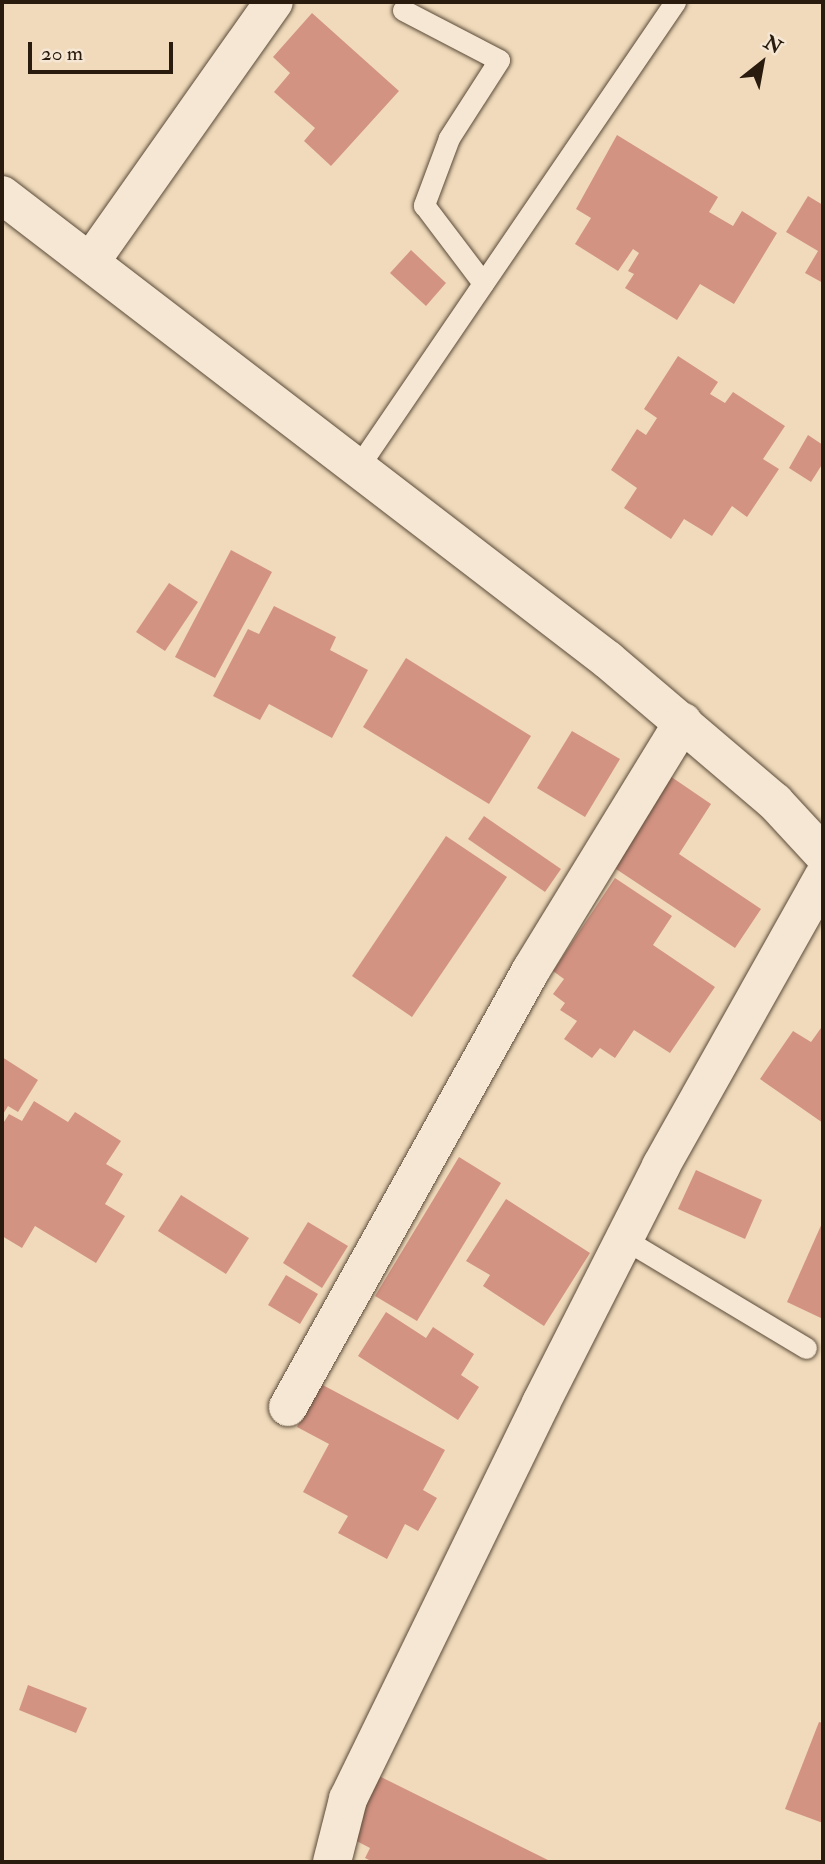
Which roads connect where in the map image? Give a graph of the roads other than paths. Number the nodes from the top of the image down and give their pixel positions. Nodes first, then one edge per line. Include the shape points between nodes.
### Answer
1 (274, 2) edge
2 (675, 2) edge
3 (403, 10) dead end
4 (2, 195) edge
5 (91, 261) junction
6 (483, 284) junction
7 (358, 467) junction
8 (683, 722) junction
9 (823, 853) edge
10 (823, 877) edge
11 (624, 1240) junction
12 (806, 1348) dead end
13 (288, 1407) dead end
14 (332, 1862) edge

1 - 5 street
2 - 6 lane
3 - 6 lane via 499,61 449,138 424,205
4 - 5 street
5 - 7 street
6 - 7 lane
7 - 8 street
8 - 9 street via 775,802
8 - 13 street via 531,970
10 - 11 street
11 - 12 lane
11 - 14 street via 348,1799

